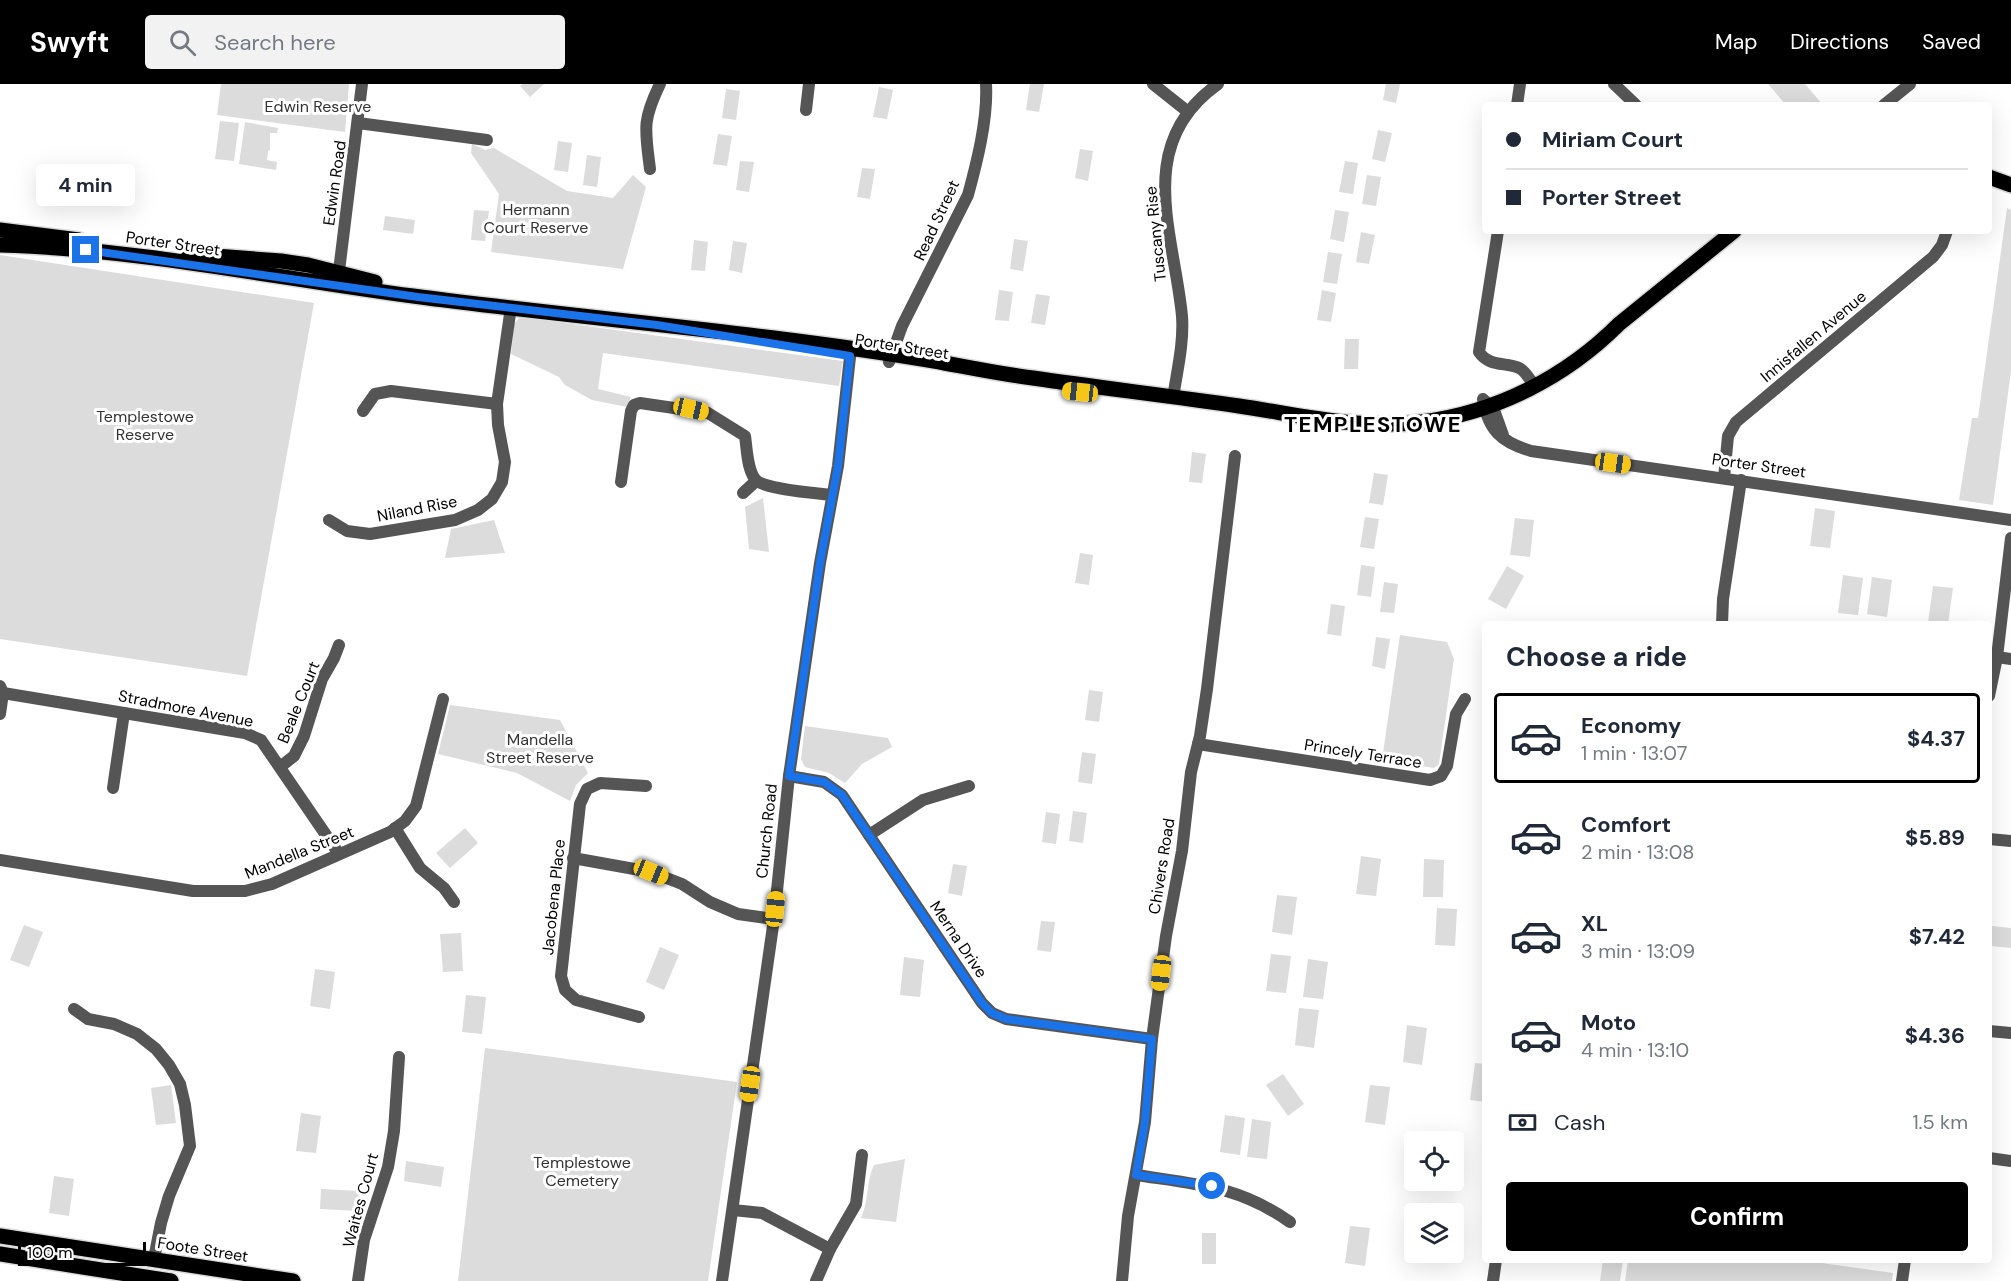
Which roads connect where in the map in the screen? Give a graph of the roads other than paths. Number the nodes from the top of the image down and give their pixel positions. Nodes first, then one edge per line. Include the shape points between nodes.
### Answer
1 (362, 84) edge
2 (660, 84) edge
3 (809, 84) edge
4 (986, 84) edge
5 (1153, 84) edge
6 (1218, 84) edge
7 (1520, 84) edge
8 (1614, 84) edge
9 (1910, 84) edge
10 (1517, 102) edge
11 (1633, 102) edge
12 (1888, 102) edge
13 (806, 110) dead end
14 (1188, 111) junction
15 (358, 123) junction
16 (487, 140) dead end
17 (650, 169) dead end
18 (1992, 178) edge
19 (2011, 185) edge
20 (0, 230) edge
21 (1498, 234) edge
22 (1717, 234) edge
23 (1730, 234) edge
24 (1946, 234) edge
25 (0, 245) edge
26 (260, 258) junction
27 (269, 275) junction
28 (338, 279) junction
29 (511, 307) junction
30 (1632, 314) junction
31 (851, 352) junction
32 (890, 358) junction
33 (1532, 383) junction
34 (1173, 398) junction
35 (497, 404) junction
36 (1487, 405) junction
37 (363, 411) dead end
38 (1235, 456) dead end
39 (1724, 478) junction
40 (1741, 480) junction
41 (756, 481) junction
42 (621, 482) dead end
43 (743, 493) dead end
44 (832, 495) junction
45 (329, 520) dead end
46 (2011, 520) edge
47 (2011, 538) edge
48 (2010, 557) edge
49 (1722, 621) edge
50 (339, 645) dead end
51 (1997, 657) junction
52 (2011, 659) edge
53 (1992, 681) edge
54 (2, 689) edge
55 (443, 699) dead end
56 (1465, 699) dead end
57 (124, 713) junction
58 (0, 714) edge
59 (1198, 744) junction
60 (280, 767) junction
61 (789, 776) junction
62 (646, 786) dead end
63 (969, 786) dead end
64 (113, 788) dead end
65 (395, 828) junction
66 (869, 835) junction
67 (1992, 839) edge
68 (2011, 841) edge
69 (339, 854) junction
70 (573, 858) junction
71 (0, 860) edge
72 (454, 902) dead end
73 (774, 919) junction
74 (74, 1009) dead end
75 (639, 1017) dead end
76 (1992, 1030) edge
77 (2011, 1033) edge
78 (1152, 1039) junction
79 (399, 1057) dead end
80 (862, 1155) dead end
81 (1992, 1158) edge
82 (2011, 1161) edge
83 (1136, 1175) junction
84 (733, 1210) junction
85 (1290, 1222) dead end
86 (0, 1236) edge
87 (830, 1249) junction
88 (0, 1254) edge
89 (154, 1259) junction
90 (1496, 1263) edge
91 (1905, 1263) edge
92 (268, 1279) edge
93 (171, 1281) edge
94 (293, 1281) edge
95 (358, 1281) edge
96 (722, 1281) edge
97 (816, 1281) edge
98 (1122, 1281) edge
99 (1493, 1281) edge
100 (1902, 1281) edge

1 - 15 street, Edwin Road
2 - 17 street via 648,109 645,129
3 - 13 street
4 - 32 street, Read Street via 975,173 968,195
5 - 14 street
6 - 14 street, Tuscany Rise
7 - 10 street
8 - 11 street
9 - 12 street
14 - 34 street, Tuscany Rise via 1171,146 1163,188 1182,318
15 - 16 street
15 - 28 street, Edwin Road
18 - 19 main road
20 - 26 main road, Porter Street via 192,255
21 - 33 street via 1479,352 1489,362 1520,368
22 - 30 main road
23 - 30 main road
24 - 39 street, Innisfallen Avenue via 1938,252 1925,265 1732,426
25 - 27 main road, Porter Street via 92,250
26 - 27 street via 270,265
26 - 28 main road, Porter Street via 308,265
27 - 28 main road, Porter Street
28 - 29 main road, Porter Street
29 - 31 main road, Porter Street
29 - 35 street, Niland Rise
30 - 33 main road via 1580,358
31 - 32 main road, Porter Street
31 - 44 street, Church Road
32 - 34 main road, Porter Street via 1054,389
33 - 36 main road
34 - 36 main road, Porter Street via 1330,421 1397,424 1434,420
35 - 37 street via 391,391 375,394
35 - 45 street, Niland Rise via 505,462 502,482 492,499 478,510 455,520 370,534 347,531
36 - 39 street, Porter Street via 1487,419 1495,430 1511,444 1531,451
38 - 59 street, Chivers Road via 1208,690
39 - 40 street, Porter Street
40 - 46 street, Porter Street
40 - 49 street
41 - 42 street via 745,436 728,424 708,413 640,403 631,411
41 - 43 street
41 - 44 street via 770,487
44 - 61 street, Church Road
47 - 48 street
48 - 51 street
50 - 60 street, Beale Court via 322,678 304,736 294,756
51 - 52 street
51 - 53 street
54 - 57 street, Stradmore Avenue
54 - 58 street, Stradmore Avenue
55 - 65 street, Mandella Street via 416,806
56 - 59 street, Princely Terrace via 1456,714 1447,766 1442,776 1430,780
57 - 60 street, Stradmore Avenue via 245,733 261,740
57 - 64 street
59 - 78 street, Chivers Road
60 - 69 street, Stradmore Avenue
61 - 66 street, Merna Drive via 824,782 842,795
61 - 73 street, Church Road
62 - 70 street, Jacobena Place via 600,783 587,789 580,804
63 - 66 street via 923,800
65 - 69 street, Mandella Street
65 - 72 street via 420,868
66 - 78 street, Merna Drive via 992,1013 1006,1019
67 - 68 street
69 - 71 street, Mandella Street via 272,884 218,892
70 - 73 street via 651,872 738,914
70 - 75 street, Jacobena Place via 561,976 565,990 576,1000
73 - 84 street, Church Road
74 - 89 street via 88,1020 114,1024 137,1034 156,1049 180,1084 190,1146 160,1223
76 - 77 street
78 - 83 street, Chivers Road
79 - 95 street, Waites Court via 388,1167 364,1240
80 - 87 street via 856,1204
81 - 82 street
83 - 85 street via 1212,1186 1245,1196
83 - 98 street, Chivers Road
84 - 87 street via 762,1213
84 - 96 street, Church Road
86 - 89 main road, Foote Street
87 - 97 street
88 - 93 main road
89 - 92 main road, Foote Street
90 - 99 street
91 - 100 street
92 - 94 main road, Foote Street

